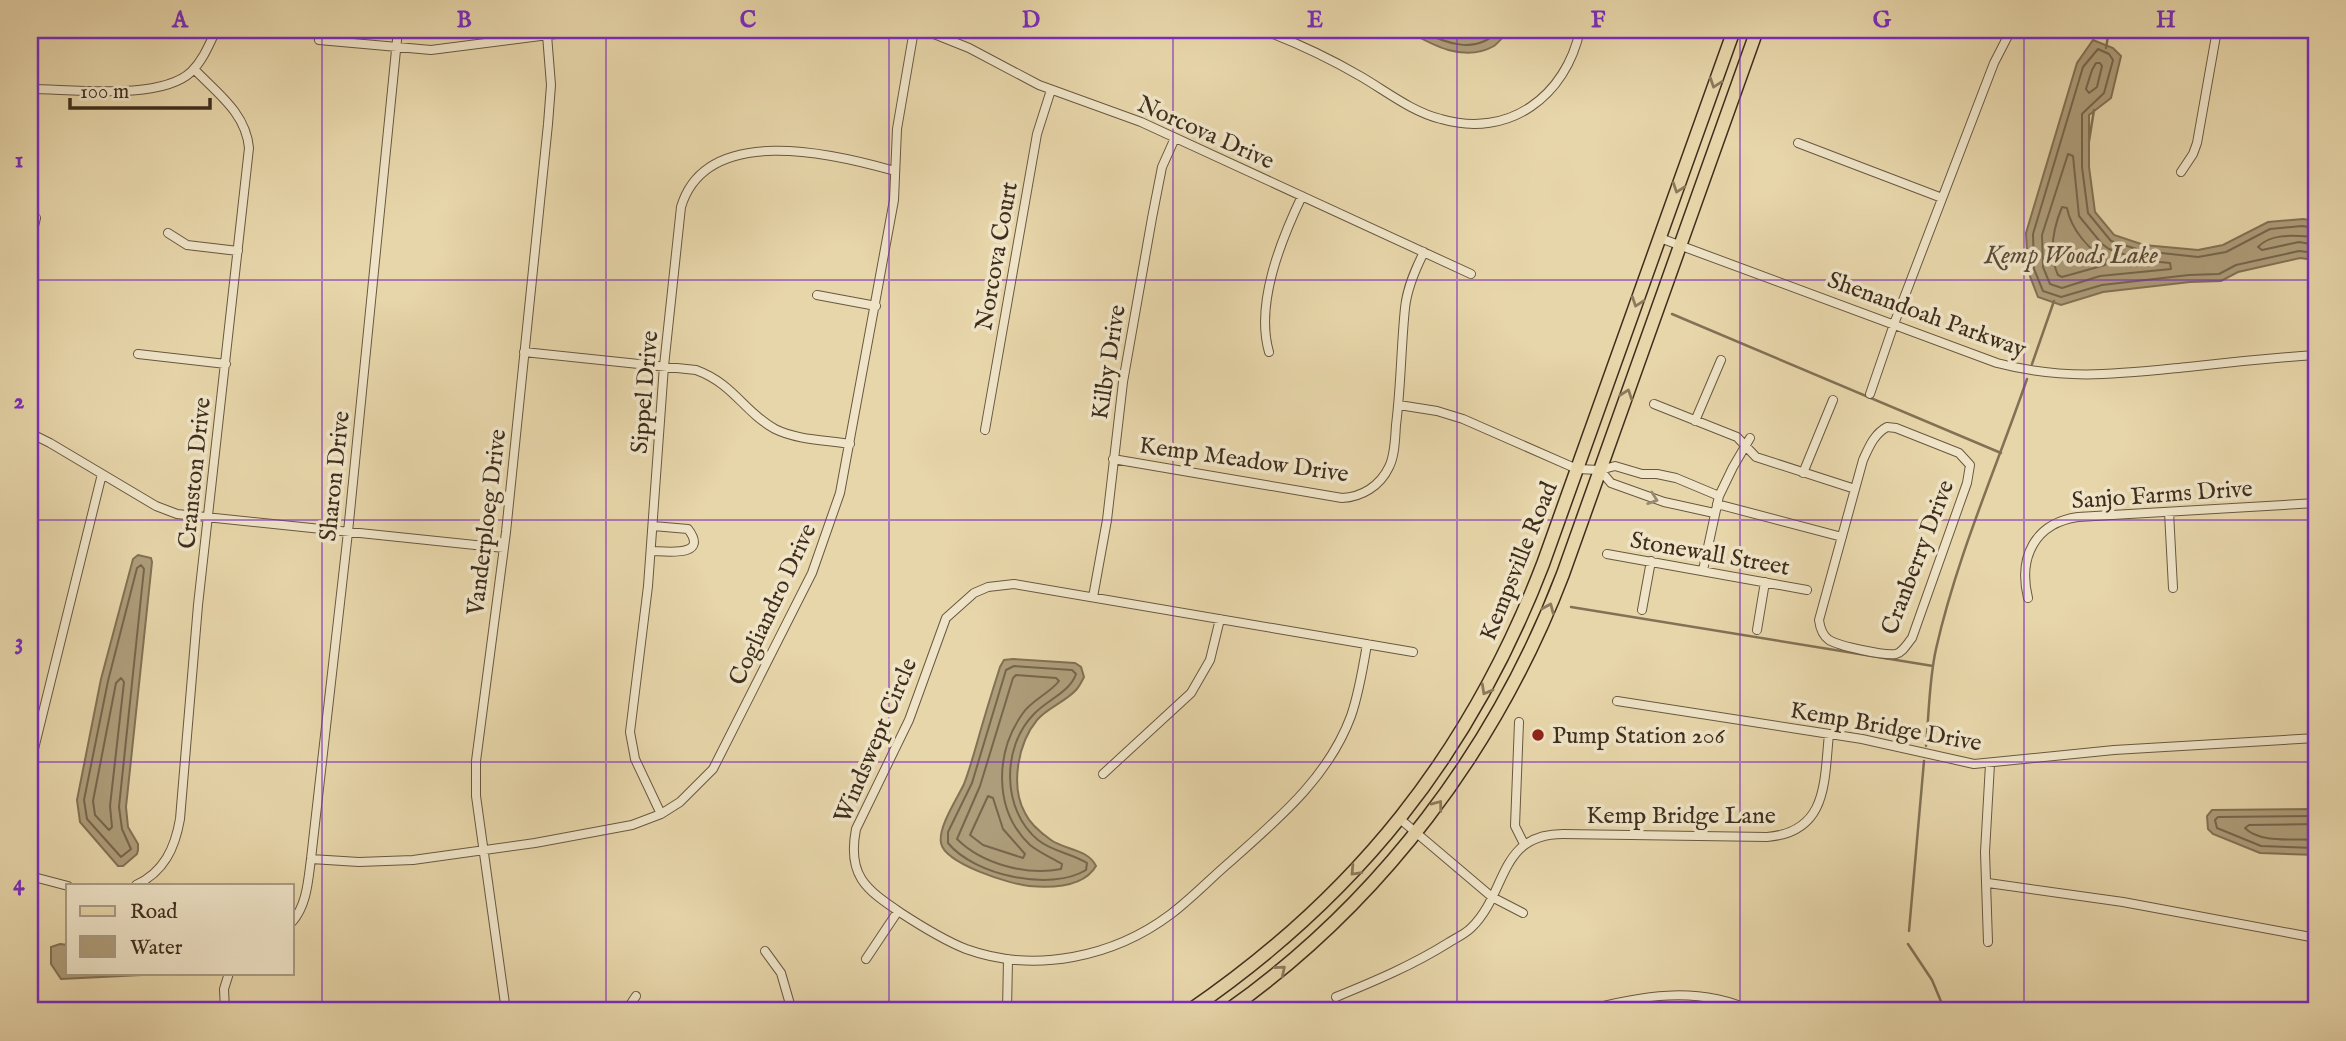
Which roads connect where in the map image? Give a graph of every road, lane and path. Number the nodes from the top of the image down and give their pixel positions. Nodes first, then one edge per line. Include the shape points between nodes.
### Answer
1 (216, 30) edge
2 (398, 30) edge
3 (587, 30) edge
4 (914, 30) edge
5 (924, 30) edge
6 (1263, 30) edge
7 (1580, 30) edge
8 (1734, 30) edge
9 (1757, 30) edge
10 (2011, 30) edge
11 (2217, 30) edge
12 (547, 35) junction
13 (319, 40) dead end
14 (396, 47) junction
15 (194, 69) junction
16 (30, 89) edge
17 (1051, 90) junction
18 (1175, 138) junction
19 (1798, 143) dead end
20 (895, 171) junction
21 (2181, 172) dead end
22 (1302, 196) junction
23 (1942, 198) junction
24 (36, 218) dead end
25 (168, 233) dead end
26 (1660, 238) junction
27 (30, 242) edge
28 (1680, 245) junction
29 (238, 251) junction
30 (1424, 252) junction
31 (1471, 274) dead end
32 (817, 295) dead end
33 (876, 306) junction
34 (1894, 324) junction
35 (524, 352) junction
36 (1269, 352) dead end
37 (138, 354) dead end
38 (2316, 355) edge
39 (1721, 360) dead end
40 (226, 364) junction
41 (664, 366) junction
42 (1870, 394) dead end
43 (1833, 400) dead end
44 (1654, 404) dead end
45 (1399, 405) junction
46 (1695, 421) junction
47 (985, 430) dead end
48 (30, 433) edge
49 (1750, 438) dead end
50 (850, 444) junction
51 (1745, 447) junction
52 (1113, 459) junction
53 (1577, 468) junction
54 (1600, 470) junction
55 (1803, 473) junction
56 (102, 474) junction
57 (1855, 489) junction
58 (2316, 503) edge
59 (1717, 504) junction
60 (2169, 512) junction
61 (208, 517) junction
62 (653, 526) junction
63 (348, 532) junction
64 (1842, 537) junction
65 (504, 548) junction
66 (651, 551) junction
67 (1607, 554) dead end
68 (1651, 561) junction
69 (1703, 570) junction
70 (1765, 582) junction
71 (2173, 588) dead end
72 (1807, 590) dead end
73 (1093, 597) junction
74 (2028, 598) dead end
75 (1642, 610) dead end
76 (1220, 619) junction
77 (1757, 630) dead end
78 (1367, 644) junction
79 (1413, 652) dead end
80 (1617, 701) dead end
81 (1519, 722) dead end
82 (1829, 734) junction
83 (2316, 738) edge
84 (1990, 764) junction
85 (30, 765) edge
86 (1103, 774) dead end
87 (661, 814) junction
88 (1400, 819) junction
89 (1416, 833) junction
90 (1524, 844) junction
91 (484, 850) junction
92 (311, 859) junction
93 (30, 876) edge
94 (1988, 883) junction
95 (138, 884) edge
96 (66, 885) edge
97 (1492, 897) junction
98 (898, 911) junction
99 (1524, 913) dead end
100 (294, 920) edge
101 (2316, 938) edge
102 (1988, 942) dead end
103 (765, 951) dead end
104 (866, 959) dead end
105 (1008, 959) junction
106 (229, 974) edge
107 (636, 996) dead end
108 (1336, 998) dead end
109 (1613, 1007) edge
110 (225, 1011) edge
111 (506, 1011) edge
112 (626, 1011) edge
113 (792, 1011) edge
114 (1007, 1011) edge
115 (1189, 1011) edge
116 (1227, 1011) edge
117 (1583, 1011) edge
118 (1752, 1011) edge

1 - 15 street
2 - 14 street, Sharon Drive
3 - 12 street
4 - 20 street, Cogliandro Drive via 897,129
5 - 17 street, Norcova Drive
6 - 7 street via 1325,57 1431,116 1478,124 1521,112 1549,92 1568,68
8 -> 26 main road, Kempsville Road
9 - 28 main road, Kempsville Road
10 - 23 street
11 - 21 street via 2197,143
12 - 14 street via 443,49
12 - 35 street, Vanderploeg Drive via 550,98
13 - 14 street
14 - 63 street, Sharon Drive
15 - 16 street via 155,89
15 - 29 street, Cranston Drive via 237,113 248,137
17 - 18 street, Norcova Drive
17 - 47 street, Norcova Court via 1037,134
18 - 22 street, Norcova Drive
18 - 52 street, Kilby Drive via 1159,180
19 - 23 street
20 - 33 street, Cogliandro Drive
20 - 41 street, Sippel Drive via 820,154 780,152 722,159 699,173 681,207
22 - 30 street, Norcova Drive
22 - 36 street via 1274,270 1265,313
23 - 34 street
24 - 27 street
25 - 29 street via 187,245
26 - 28 street, Shenandoah Parkway
26 -> 53 main road, Kempsville Road
28 - 34 street, Shenandoah Parkway
54 -> 28 main road, Kempsville Road
29 - 40 street, Cranston Drive
30 - 31 street, Norcova Drive
30 - 45 street, Kemp Meadow Drive via 1405,305
32 - 33 street
33 - 50 street, Cogliandro Drive
34 - 38 street, Shenandoah Parkway via 1997,363 2055,375 2105,375
34 - 42 street
35 - 41 street
35 - 65 street, Vanderploeg Drive
37 - 40 street
39 - 46 street
40 - 61 street, Cranston Drive
41 - 50 street via 696,370 716,379 776,430
41 - 62 street, Sippel Drive
43 - 55 street
44 - 46 street
45 - 52 street, Kemp Meadow Drive via 1388,468 1369,490 1350,497
45 - 53 street via 1463,419
46 - 51 street via 1737,438
48 - 56 street
49 - 51 street
50 - 87 street, Cogliandro Drive via 823,546 726,747 692,793
51 - 55 street via 1756,457
51 - 59 street
52 - 73 street, Kilby Drive
53 - 54 street
53 -> 88 main road, Kempsville Road via 1531,596 1503,658 1452,747
54 -> 59 street via 1611,483 1664,502
54 - 59 street via 1615,466 1676,478
89 -> 54 main road, Kempsville Road via 1474,752 1517,677 1557,590
55 - 57 street
56 - 61 street via 168,511
56 - 85 street
57 - 64 street, Cranberry Drive
57 - 64 street, Cranberry Drive via 1870,443 1887,427 1959,453 1970,466 1968,483 1912,638 1902,651 1894,654 1854,647 1823,634 1819,620
58 - 60 street, Sanjo Farms Drive
59 - 64 street
59 - 69 street
60 - 71 street
60 - 74 street, Sanjo Farms Drive via 2078,517 2052,525 2028,554
61 - 63 street
61 - 95 street, Cranston Drive via 176,842 154,874
62 - 66 street, Sippel Drive
62 - 66 street via 688,529 694,542 685,552
63 - 65 street
63 - 92 street, Sharon Drive
65 - 91 street, Vanderploeg Drive via 476,771
66 - 87 street, Sippel Drive via 630,732 635,759
67 - 68 street, Stonewall Street
68 - 69 street, Stonewall Street
68 - 75 street
69 - 70 street, Stonewall Street
70 - 72 street, Stonewall Street
70 - 77 street
73 - 76 street, Windswept Circle
73 - 98 street, Windswept Circle via 1001,585 974,593 946,618 909,720 856,829 852,849 863,885
76 - 78 street, Windswept Circle
76 - 86 street via 1210,660 1191,694
78 - 79 street, Windswept Circle
78 - 105 street, Windswept Circle via 1351,715 1329,760 1308,789 1171,914 1124,943 1094,953 1048,960
80 - 82 street, Kemp Bridge Drive
81 - 90 street via 1515,826
82 - 84 street, Kemp Bridge Drive
82 - 90 street, Kemp Bridge Lane via 1819,803 1809,820 1791,833 1767,837 1550,834
83 - 84 street, Kemp Bridge Drive via 2114,750
84 - 94 street via 1985,852
87 - 91 street, Cogliandro Drive via 600,832
88 - 89 street
88 -> 115 main road, Kempsville Road via 1296,929
89 - 97 street
116 -> 89 main road, Kempsville Road via 1339,919
90 - 97 street via 1503,871
91 - 92 street, Cogliandro Drive via 387,862
91 - 111 street, Vanderploeg Drive
92 - 100 street, Sharon Drive via 304,901
93 - 96 street
94 - 101 street via 2123,902
94 - 102 street
97 - 99 street
97 - 108 street via 1470,929 1427,956
98 - 104 street
98 - 105 street, Windswept Circle via 966,948
103 - 113 street via 781,973
105 - 114 street
106 - 110 street
107 - 112 street
109 - 117 street
109 - 118 street via 1655,995 1685,995

